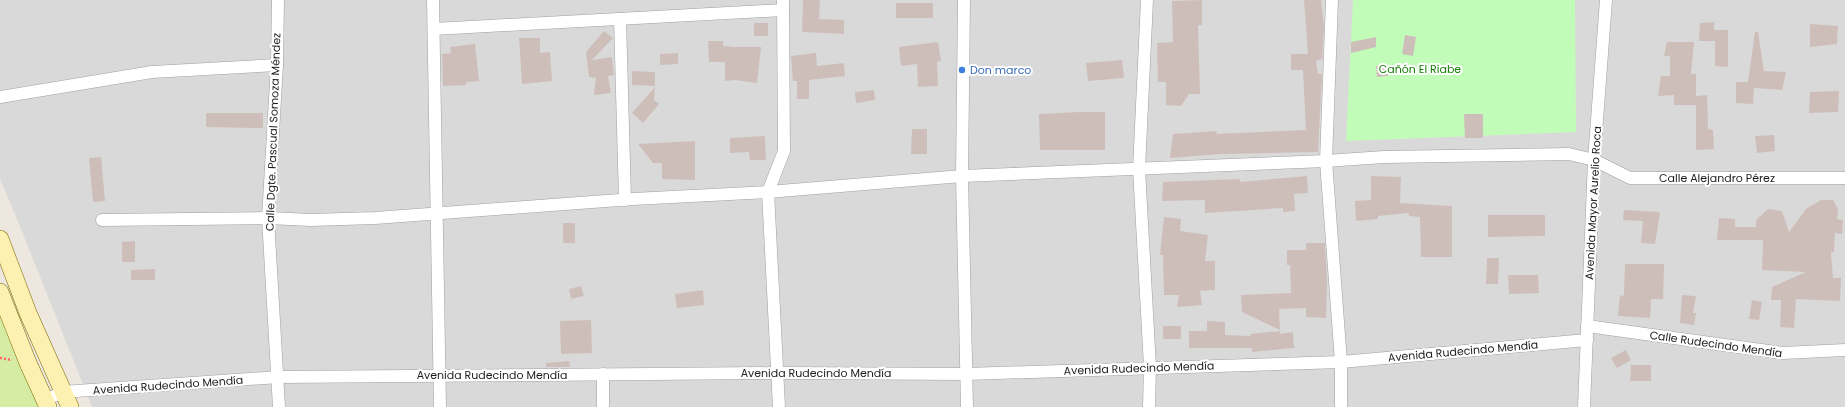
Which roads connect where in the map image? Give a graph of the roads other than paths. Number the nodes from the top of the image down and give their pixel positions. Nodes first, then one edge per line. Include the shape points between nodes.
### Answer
1 (278, 0) edge
2 (433, 0) edge
3 (964, 0) edge
4 (1147, 0) edge
5 (1332, 0) edge
6 (1606, 0) edge
7 (783, 5) edge
8 (620, 19) junction
9 (434, 29) junction
10 (277, 65) junction
11 (0, 97) edge
12 (1594, 160) junction
13 (1326, 161) junction
14 (1139, 169) junction
15 (962, 176) junction
16 (1845, 178) edge
17 (768, 192) junction
18 (625, 200) junction
19 (437, 213) junction
20 (268, 218) junction
21 (102, 220) dead end
22 (0, 239) edge
23 (0, 292) edge
24 (1587, 326) junction
25 (1587, 340) junction
26 (1845, 350) edge
27 (1341, 362) junction
28 (1150, 367) junction
29 (778, 373) junction
30 (603, 374) junction
31 (967, 374) junction
32 (440, 376) junction
33 (279, 377) junction
34 (62, 392) junction
35 (47, 403) edge
36 (70, 407) edge
37 (279, 407) edge
38 (440, 407) edge
39 (603, 407) edge
40 (779, 407) edge
41 (967, 407) edge
42 (1149, 407) edge
43 (1341, 407) edge
44 (1584, 407) edge

1 - 10 street, Calle Dgte. Pascual Somoza Méndez
2 - 9 street
3 - 15 street
4 - 14 street
5 - 13 street
6 - 12 street, Avenida Mayor Aurelio Roca
7 - 8 street
7 - 17 street via 784,152
8 - 9 street
8 - 18 street
9 - 19 street
10 - 11 street via 152,72
10 - 20 street, Calle Dgte. Pascual Somoza Méndez
12 - 13 street, Calle Alejandro Pérez via 1569,154 1384,157
12 - 16 street, Calle Alejandro Pérez via 1630,178
12 - 24 street, Avenida Mayor Aurelio Roca
13 - 14 street, Calle Alejandro Pérez
13 - 27 street
14 - 15 street, Calle Alejandro Pérez
14 - 28 street
15 - 17 street, Calle Alejandro Pérez
15 - 31 street
17 - 18 street, Calle Alejandro Pérez
17 - 29 street
18 - 19 street, Calle Alejandro Pérez
19 - 20 street, Calle Alejandro Pérez via 311,220
19 - 32 street
20 - 21 street, Calle Alejandro Pérez
20 - 33 street, Calle Dgte. Pascual Somoza Méndez
22 - 34 main road
23 - 35 main road
24 - 25 street, Avenida Mayor Aurelio Roca
24 - 26 street, Calle Rudecindo Mendía via 1783,353
25 - 27 street, Avenida Rudecindo Mendía
25 - 44 street, Avenida Mayor Aurelio Roca
27 - 28 street, Avenida Rudecindo Mendía
27 - 43 street
28 - 31 street, Avenida Rudecindo Mendía
28 - 42 street
29 - 30 street, Avenida Rudecindo Mendía
29 - 31 street, Avenida Rudecindo Mendía
29 - 40 street
30 - 32 street, Avenida Rudecindo Mendía
30 - 39 street
31 - 41 street
32 - 33 street, Avenida Rudecindo Mendía
32 - 38 street
33 - 34 street, Avenida Rudecindo Mendía
33 - 37 street, Calle Dgte. Pascual Somoza Méndez
34 - 35 street, Avenida Rudecindo Mendía
34 - 36 main road

